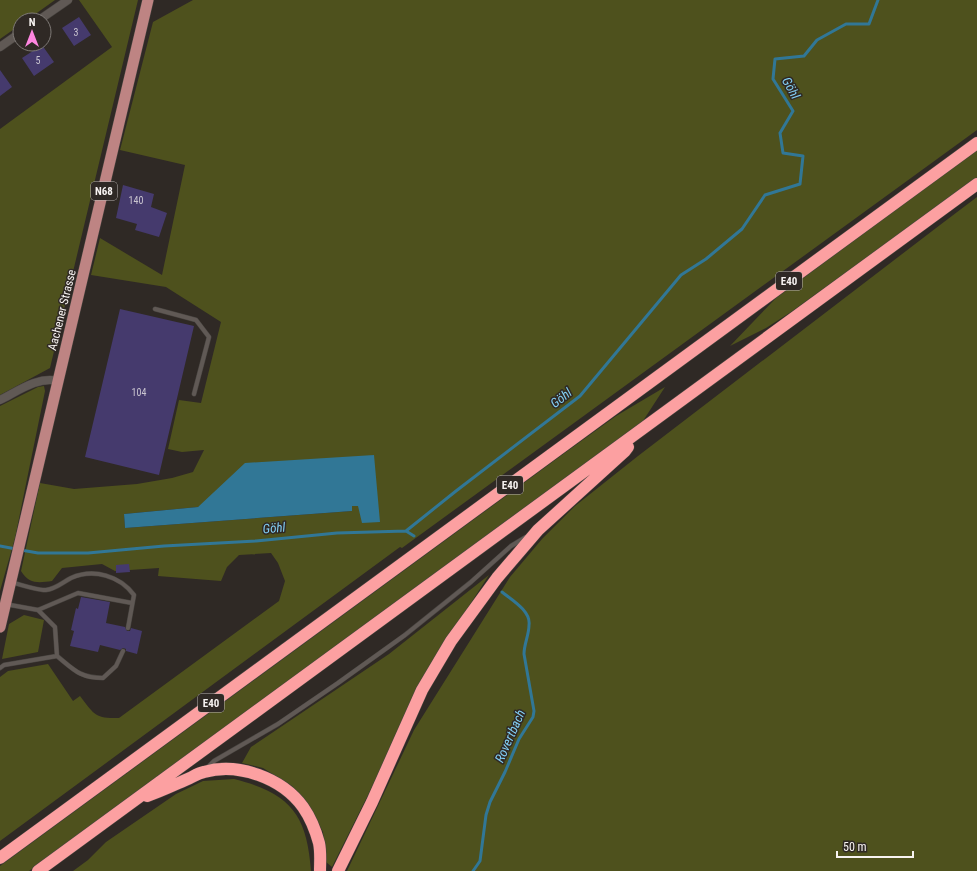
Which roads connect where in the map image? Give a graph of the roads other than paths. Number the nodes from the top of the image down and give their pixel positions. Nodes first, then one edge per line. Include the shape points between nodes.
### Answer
1 (68, 0) edge
2 (148, 0) edge
3 (51, 12) edge
4 (12, 39) edge
5 (0, 47) edge
6 (977, 143) edge
7 (977, 184) edge
8 (155, 309) dead end
9 (58, 381) junction
10 (194, 394) dead end
11 (0, 400) edge
12 (606, 462) junction
13 (538, 530) junction
14 (10, 582) junction
15 (132, 603) junction
16 (5, 604) junction
17 (38, 610) junction
18 (0, 627) edge
19 (128, 628) dead end
20 (123, 650) dead end
21 (57, 656) junction
22 (0, 668) edge
23 (204, 772) junction
24 (137, 799) junction
25 (0, 858) edge
26 (38, 871) edge
27 (320, 871) edge
28 (338, 871) edge

1 - 3 street
2 - 9 main road, Aachener Strasse / N68
4 - 5 street
6 - 25 highway, E40
7 - 12 highway via 636,434
8 - 10 lane via 196,320 208,337
9 - 11 street via 40,380
9 - 14 main road, Aachener Strasse / N68
12 - 13 highway
12 - 24 highway via 467,558
13 - 23 lane via 511,546 405,636 278,724 214,761
13 - 28 highway via 486,592 451,641 422,690
14 - 15 lane via 45,591 72,578 91,573 110,576 128,587 134,595
14 - 16 main road, Aachener Strasse / N68
15 - 17 lane via 78,592
15 - 19 lane
16 - 17 lane
16 - 18 main road, Aachener Strasse / N68
17 - 21 lane via 55,627
20 - 21 lane via 116,666 103,678 79,674
21 - 22 lane via 4,665
23 - 24 highway via 158,793
23 - 27 highway via 232,768 256,773 291,794 303,807 315,832 319,845
24 - 26 highway

